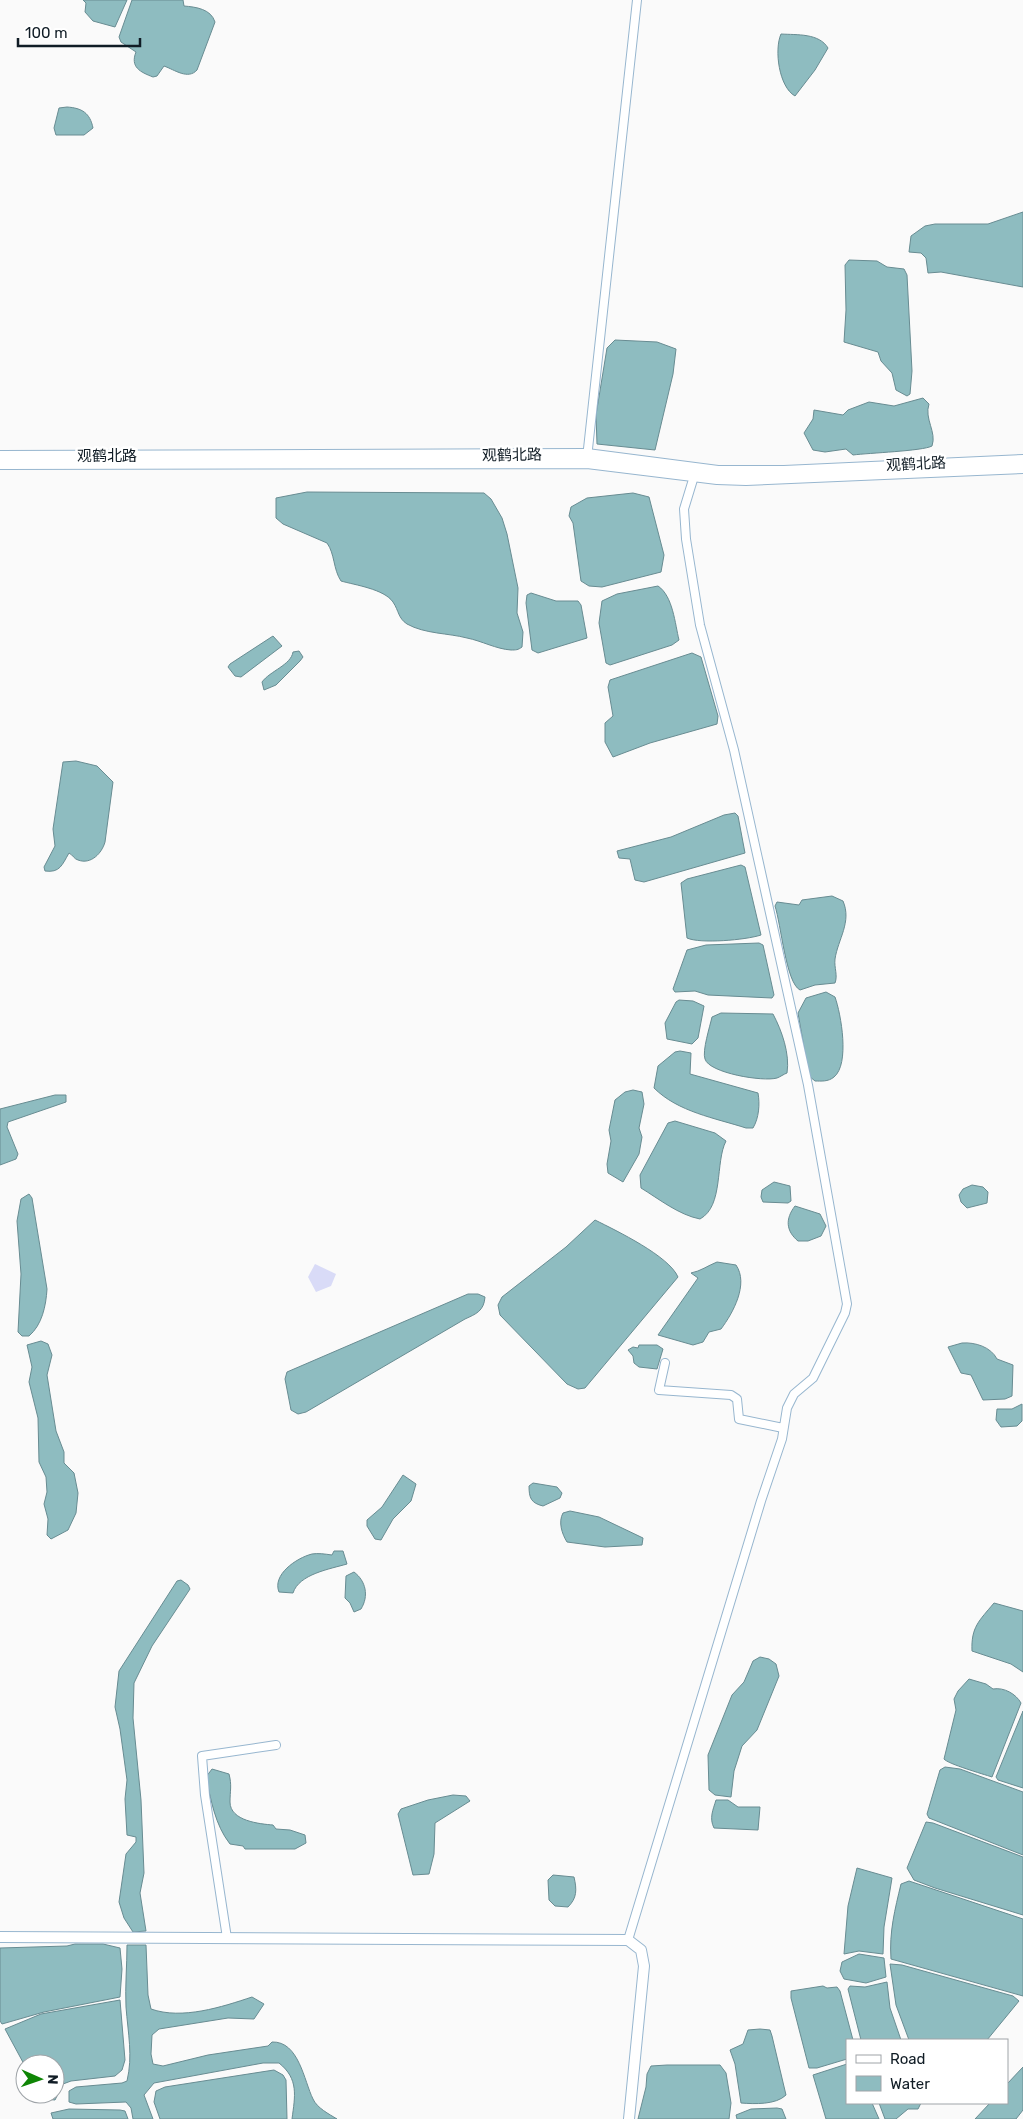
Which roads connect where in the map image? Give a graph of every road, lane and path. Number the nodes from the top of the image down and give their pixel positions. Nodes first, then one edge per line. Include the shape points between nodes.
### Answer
1 (637, 0) edge
2 (0, 456) edge
3 (587, 458) junction
4 (1023, 460) edge
5 (0, 464) edge
6 (1023, 468) edge
7 (695, 473) junction
8 (665, 1363) dead end
9 (782, 1428) junction
10 (276, 1746) dead end
11 (0, 1937) edge
12 (227, 1938) junction
13 (628, 1940) junction
14 (629, 2119) edge

1 - 3 street
2 - 3 street, 观鹤北路
3 - 5 street, 观鹤北路
3 - 7 street, 观鹤北路
4 - 7 street, 观鹤北路
6 - 7 street, 观鹤北路 via 784,480 717,479
7 - 9 street via 684,509 700,625 734,750 808,1085 847,1304 813,1378 794,1394
8 - 9 street via 659,1390 731,1395 737,1399 739,1419
9 - 13 street via 782,1439
10 - 12 street via 202,1756
11 - 12 street
12 - 13 street
13 - 14 street via 641,1950 644,1966

